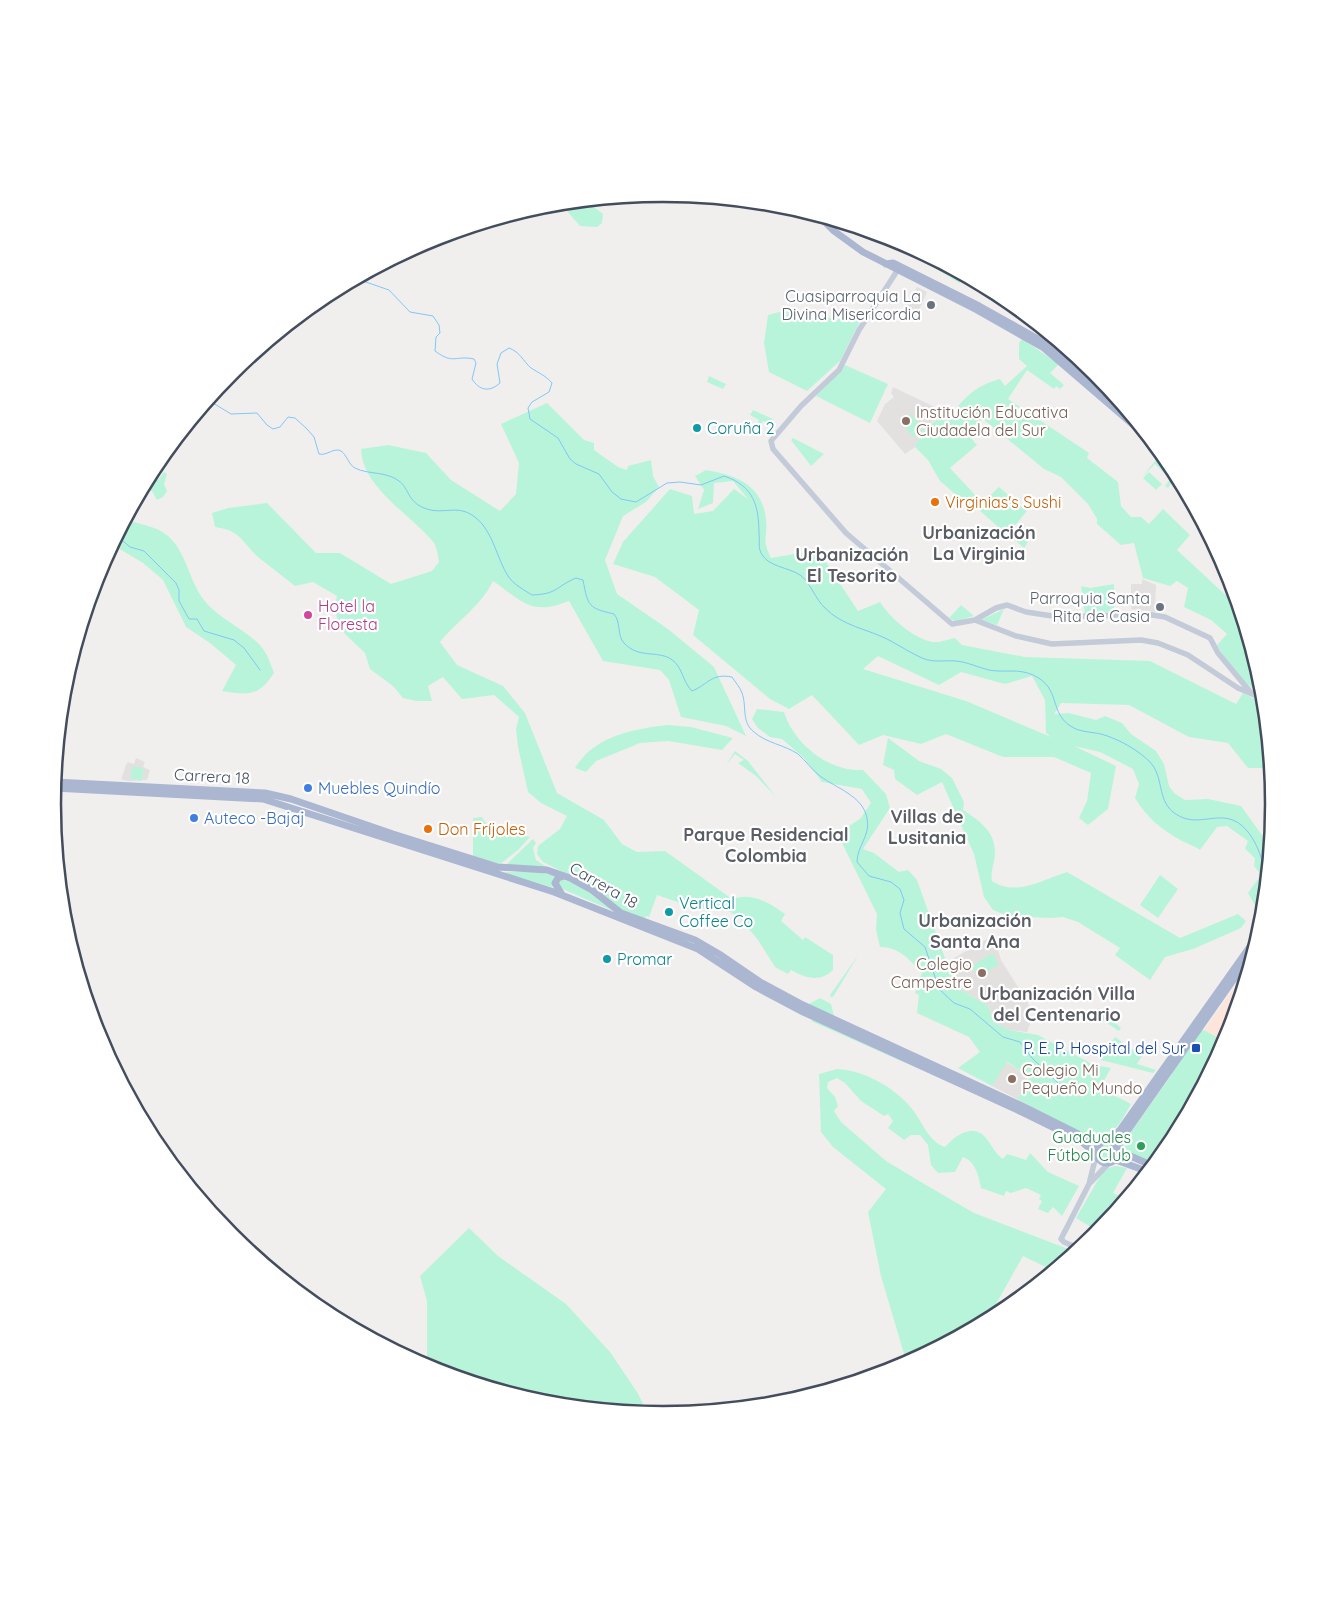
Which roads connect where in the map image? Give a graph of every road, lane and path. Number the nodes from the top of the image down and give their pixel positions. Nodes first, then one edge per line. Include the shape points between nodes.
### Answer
1 (830, 226) edge
2 (886, 264) junction
3 (897, 271) junction
4 (1094, 384) edge
5 (1124, 416) edge
6 (975, 620) junction
7 (1252, 694) junction
8 (1256, 695) edge
9 (62, 782) edge
10 (62, 788) edge
11 (564, 876) junction
12 (563, 895) junction
13 (1247, 950) edge
14 (1244, 964) edge
15 (1104, 1142) junction
16 (1118, 1150) junction
17 (1096, 1155) junction
18 (1116, 1160) junction
19 (1147, 1163) edge
20 (1108, 1164) junction
21 (1142, 1169) edge
22 (1090, 1184) junction
23 (1073, 1246) edge

1 - 2 main road via 847,242
2 - 3 main road
2 - 4 main road via 893,263 978,305 1047,344
3 - 5 main road via 977,310 1044,348
3 - 6 street via 859,330 839,370 801,406 771,442 773,449 859,545 952,624
6 - 7 street via 1016,636 1052,644 1132,640 1158,643 1188,655
6 - 7 street via 1007,605 1026,612 1059,617 1146,614 1165,617 1210,638 1218,653
7 - 8 street
9 - 11 main road, Carrera 18 via 265,793 498,867 536,869
10 - 12 main road, Carrera 18 via 263,798
11 - 12 main road via 555,883
11 - 15 main road, Carrera 18 via 592,890 626,916 695,940 803,1005 1086,1138
12 - 17 main road, Carrera 18 via 698,950 801,1011 1024,1113 1081,1141
13 - 15 main road via 1120,1130
14 - 16 main road via 1124,1136
15 - 16 main road via 1114,1143
15 - 17 main road
16 - 18 main road
16 - 19 main road
17 - 20 main road via 1101,1162
17 - 22 street
18 - 20 main road
18 - 21 main road
20 - 22 street
22 - 23 street via 1061,1239

